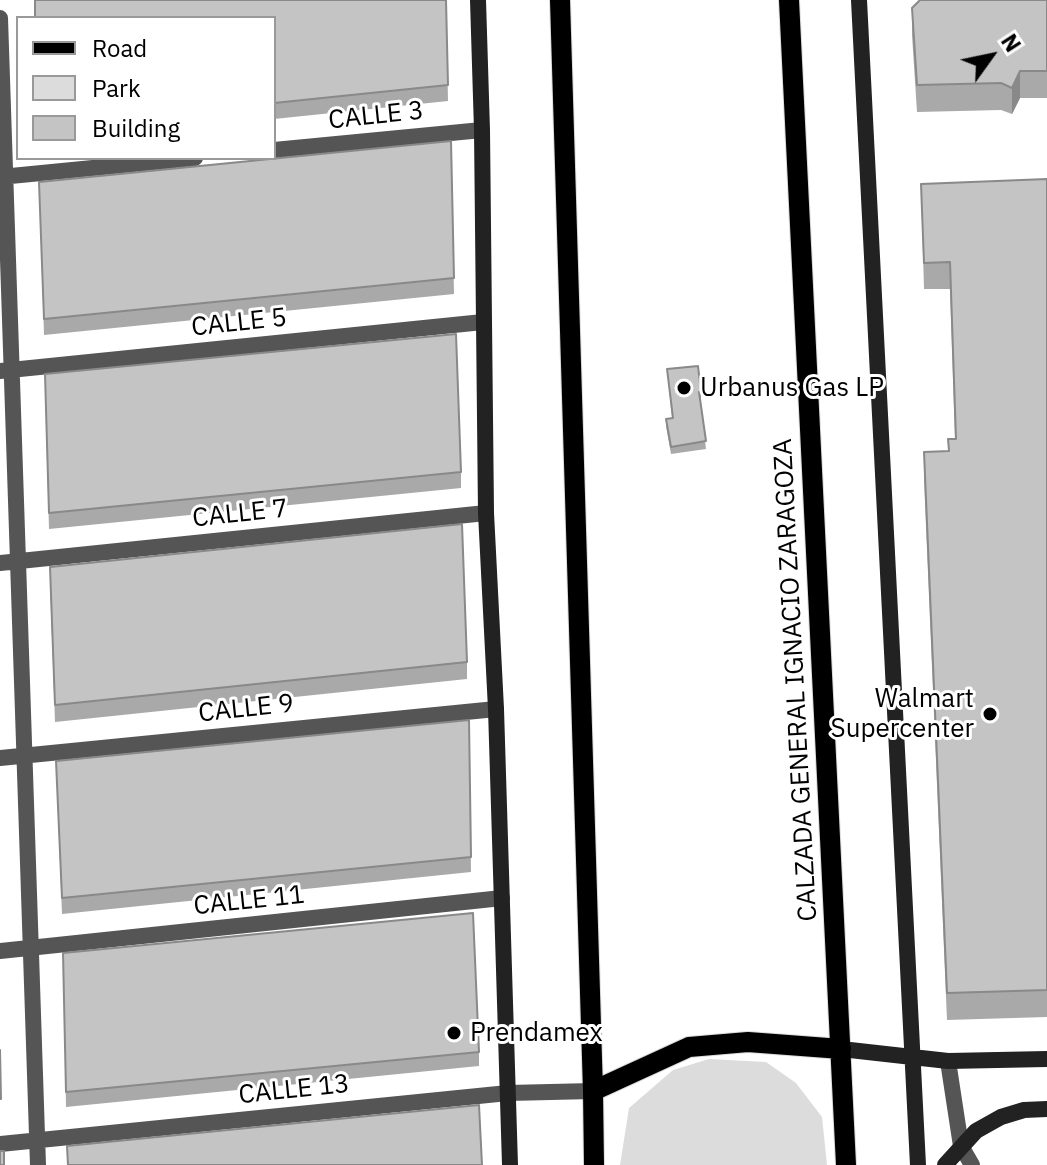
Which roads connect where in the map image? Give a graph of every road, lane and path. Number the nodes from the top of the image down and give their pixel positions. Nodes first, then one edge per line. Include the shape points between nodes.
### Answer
1 (478, 0) edge
2 (560, 0) edge
3 (789, 0) edge
4 (859, 0) edge
5 (0, 18) edge
6 (482, 130) junction
7 (276, 150) edge
8 (175, 160) edge
9 (3, 177) edge
10 (483, 322) junction
11 (6, 370) edge
12 (486, 513) junction
13 (18, 561) junction
14 (0, 563) edge
15 (496, 709) junction
16 (25, 756) junction
17 (0, 758) edge
18 (502, 898) junction
19 (31, 947) junction
20 (0, 951) edge
21 (841, 1049) junction
22 (912, 1056) junction
23 (1047, 1059) edge
24 (948, 1061) junction
25 (593, 1091) junction
26 (508, 1093) junction
27 (1047, 1109) edge
28 (37, 1140) junction
29 (0, 1144) edge
30 (961, 1146) junction
31 (38, 1165) edge
32 (510, 1165) edge
33 (594, 1165) edge
34 (846, 1165) edge
35 (918, 1165) edge
36 (945, 1165) edge
37 (972, 1165) edge

1 - 6 main road
2 - 25 main road
3 - 21 main road, CALZADA GENERAL IGNACIO ZARAGOZA
4 - 22 main road
5 - 9 street
6 - 7 street, CALLE 3
6 - 10 main road
8 - 9 street
9 - 11 street
10 - 11 street, CALLE 5
10 - 12 main road
11 - 13 street
12 - 13 street, CALLE 7
12 - 15 main road
13 - 14 street, CALLE 7
13 - 16 street
15 - 16 street, CALLE 9
15 - 18 main road
16 - 17 street, CALLE 9
16 - 19 street
18 - 19 street, CALLE 11
18 - 26 main road
19 - 20 street, CALLE 11
19 - 28 street
21 - 22 main road
21 - 25 main road via 748,1042 689,1047
21 - 34 main road, CALZADA GENERAL IGNACIO ZARAGOZA
22 - 24 main road
22 - 35 main road
23 - 24 main road
24 - 30 street
25 - 26 street, CALLE 13
25 - 33 main road
26 - 28 street, CALLE 13
26 - 32 main road
27 - 30 main road via 1001,1117
28 - 29 street, CALLE 13
28 - 31 street
30 - 36 main road
30 - 37 street

